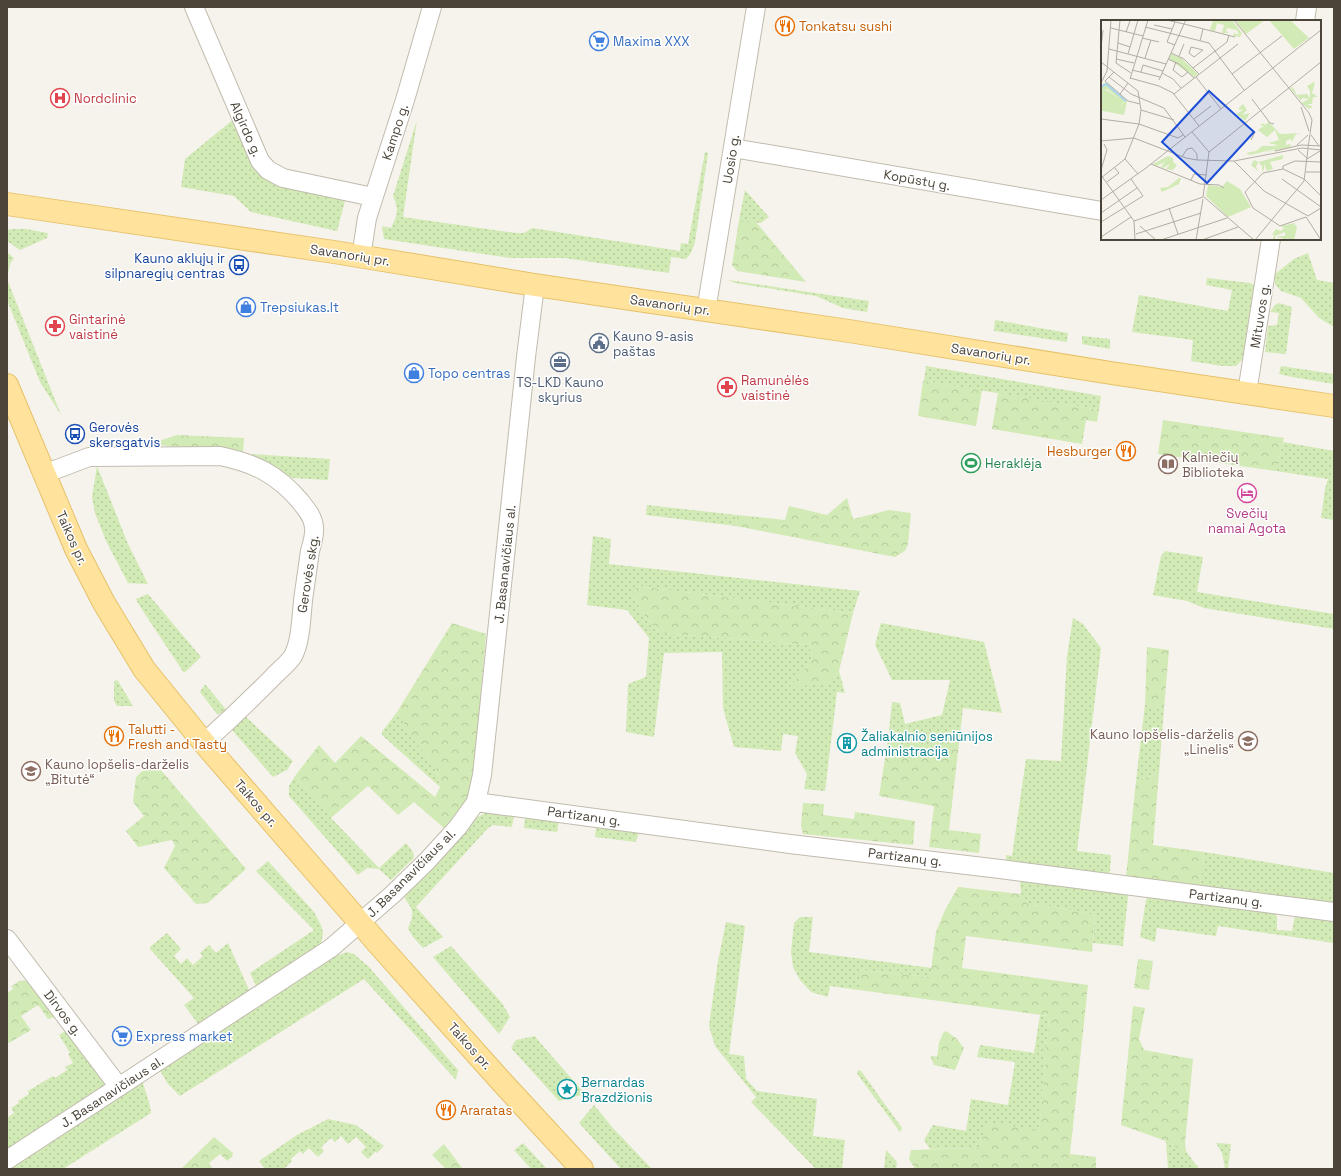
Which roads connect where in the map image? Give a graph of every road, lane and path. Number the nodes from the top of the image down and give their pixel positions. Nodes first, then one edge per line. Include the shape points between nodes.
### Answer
1 (194, 7) edge
2 (432, 7) edge
3 (756, 7) edge
4 (1307, 7) edge
5 (1305, 20) edge
6 (733, 148) junction
7 (373, 198) junction
8 (7, 204) edge
9 (1101, 211) edge
10 (1271, 240) edge
11 (361, 257) junction
12 (535, 285) junction
13 (706, 311) junction
14 (7, 385) edge
15 (1247, 393) junction
16 (1334, 406) edge
17 (44, 474) junction
18 (204, 743) junction
19 (476, 802) junction
20 (1334, 912) edge
21 (361, 923) junction
22 (7, 939) edge
23 (119, 1087) junction
24 (7, 1160) edge
25 (582, 1169) edge

1 - 7 street, Algirdo g. via 260,161 268,170 283,178
2 - 7 street, Kampo g. via 406,100
3 - 6 street, Uosio g.
4 - 5 street
6 - 9 street, Kopūstų g.
6 - 13 street, Uosio g.
7 - 11 street, Kampo g.
8 - 11 main road, Savanorių pr.
10 - 15 street, Mituvos g.
11 - 12 main road, Savanorių pr.
12 - 13 main road, Savanorių pr.
12 - 19 street, J. Basanavičiaus al. via 482,775
13 - 15 main road, Savanorių pr.
14 - 17 main road, Taikos pr.
15 - 16 main road, Savanorių pr.
17 - 18 main road, Taikos pr. via 76,549 119,630 144,669
17 - 18 street, Gerovės skg. via 89,457 220,456 241,460 276,477 309,512 314,529 300,626 292,656
18 - 21 main road, Taikos pr.
19 - 20 street, Partizanų g.
19 - 21 street, J. Basanavičiaus al. via 458,827 427,861
21 - 23 street, J. Basanavičiaus al. via 326,952
21 - 25 main road, Taikos pr.
22 - 23 street, Dirvos g.
23 - 24 street, J. Basanavičiaus al.

